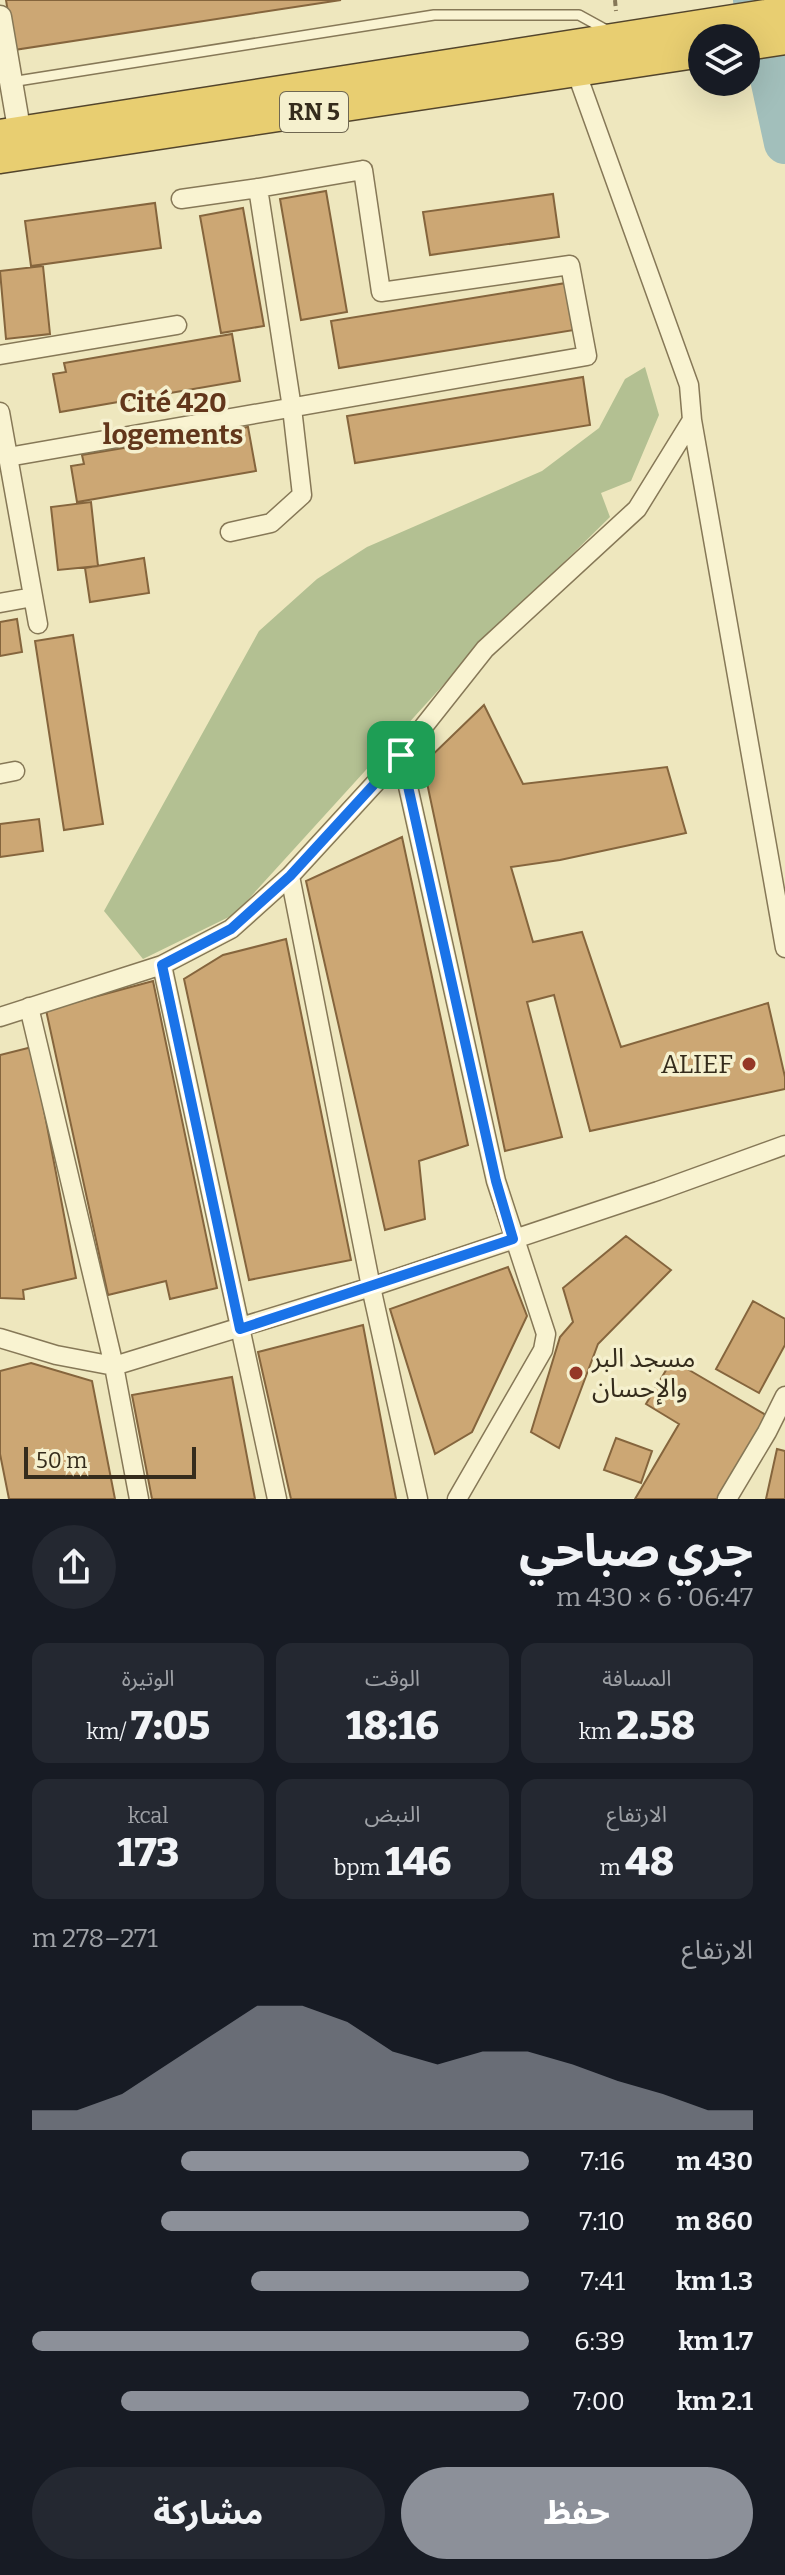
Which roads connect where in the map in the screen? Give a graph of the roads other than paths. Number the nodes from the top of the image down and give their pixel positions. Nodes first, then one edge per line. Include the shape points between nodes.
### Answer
1 (785, 12) edge
2 (0, 17) edge
3 (785, 39) edge
4 (760, 43) edge
5 (623, 51) junction
6 (688, 52) edge
7 (572, 59) junction
8 (11, 82) junction
9 (11, 145) edge
10 (258, 188) junction
11 (181, 199) dead end
12 (177, 325) dead end
13 (0, 355) edge
14 (292, 408) junction
15 (0, 412) edge
16 (692, 420) junction
17 (8, 457) junction
18 (230, 532) dead end
19 (33, 597) junction
20 (0, 603) edge
21 (38, 624) dead end
22 (401, 755) junction
23 (290, 876) junction
24 (785, 948) edge
25 (162, 965) junction
26 (29, 1007) junction
27 (0, 1017) edge
28 (785, 1145) edge
29 (513, 1239) junction
30 (371, 1287) junction
31 (240, 1329) junction
32 (0, 1338) edge
33 (114, 1366) junction
34 (785, 1396) edge
35 (139, 1499) edge
36 (277, 1499) edge
37 (418, 1499) edge
38 (457, 1499) edge
39 (727, 1499) edge

1 - 5 highway, RN 5
2 - 8 street
3 - 4 highway
5 - 6 highway, RN 5
5 - 7 highway, RN 5
5 - 8 lane via 579,15 434,15
7 - 9 highway, RN 5
7 - 16 street via 689,385
8 - 9 street
10 - 11 street
10 - 14 street
10 - 14 street via 363,170 381,292 570,265 587,356
12 - 13 street
14 - 17 street
14 - 18 street via 302,495 271,523
15 - 17 street
16 - 22 street via 637,509 485,649
16 - 24 street
17 - 19 street
19 - 20 street
19 - 21 street
22 - 23 street
22 - 29 street
23 - 25 street via 231,929
23 - 30 street
25 - 26 street
25 - 31 street
26 - 27 street
26 - 33 street
28 - 29 street
29 - 30 street
29 - 38 street via 546,1334 543,1350
30 - 31 street
30 - 37 street
31 - 33 street
31 - 36 street
32 - 33 street
33 - 35 street
34 - 39 street

